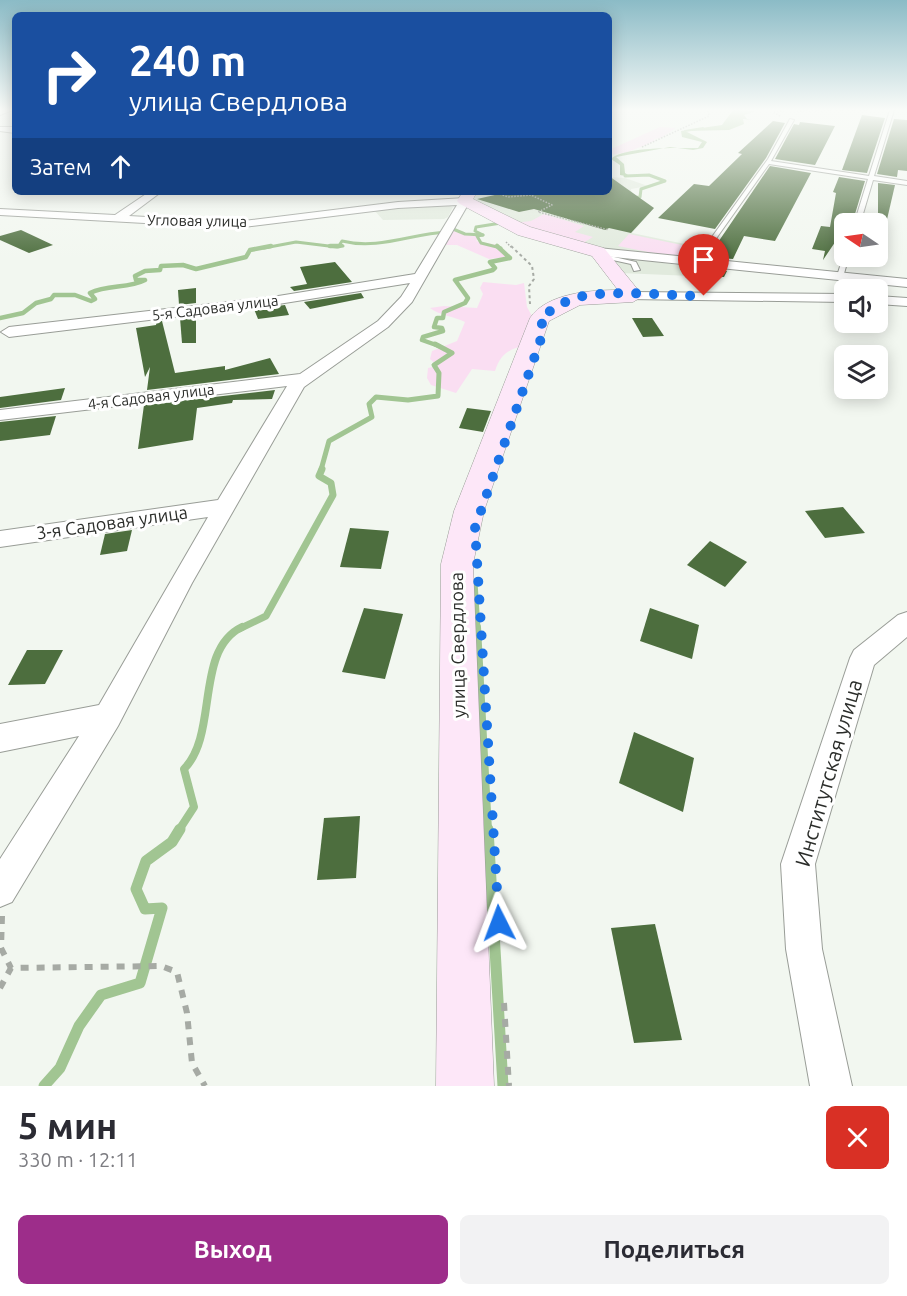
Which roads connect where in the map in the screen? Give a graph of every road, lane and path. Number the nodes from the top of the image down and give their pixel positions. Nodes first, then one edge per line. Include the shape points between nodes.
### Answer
1 (877, 161) edge
2 (767, 162) joint
3 (872, 178) junction
4 (907, 183) edge
5 (152, 195) edge
6 (502, 195) edge
7 (531, 195) edge
8 (531, 195) edge
9 (467, 196) edge
10 (0, 212) edge
11 (16, 213) junction
12 (861, 213) edge
13 (0, 219) edge
14 (117, 219) junction
15 (609, 230) dead end
16 (502, 238) dead end
17 (599, 254) junction
18 (696, 263) junction
19 (842, 267) edge
20 (636, 270) dead end
21 (419, 277) junction
22 (839, 277) junction
23 (907, 283) edge
24 (633, 296) junction
25 (834, 298) edge
26 (888, 301) edge
27 (907, 302) edge
28 (540, 318) junction
29 (9, 332) dead end
30 (302, 379) junction
31 (0, 415) edge
32 (224, 507) junction
33 (0, 539) edge
34 (907, 622) edge
35 (108, 717) junction
36 (0, 738) edge
37 (13, 868) junction
38 (0, 890) edge
39 (161, 966) joint
40 (11, 968) junction
41 (0, 988) edge
42 (503, 991) dead end
43 (205, 1086) edge
44 (465, 1086) edge
45 (509, 1086) edge
46 (831, 1086) edge

1 - 3 lane
2 - 3 lane
2 - 18 lane
3 - 4 lane
3 - 12 lane
5 - 14 street
6 - 7 path
8 - 15 path via 552,205 538,212
9 - 14 street, Угловая улица via 235,225
9 - 17 street via 524,231
9 - 21 street
10 - 11 street, Угловая улица
11 - 13 street
11 - 14 street, Угловая улица
16 - 28 path via 532,266 534,279 528,295 530,306
17 - 18 street
17 - 20 lane via 634,263
17 - 24 street
18 - 22 street
19 - 22 lane
21 - 29 street, 5-я Садовая улица via 272,302
21 - 30 street via 407,298 383,324
22 - 23 street
24 - 25 street
24 - 28 street via 574,298
26 - 27 street
28 - 44 street, улица Свердлова via 469,511 457,564
30 - 31 street, 4-я Садовая улица
30 - 32 street
32 - 33 street, 3-я Садовая улица
32 - 35 street
34 - 46 street, Институтская улица via 863,658 798,864 804,949
35 - 36 street
35 - 37 street
37 - 38 street
37 - 40 path via 2,915 1,948
39 - 40 path
39 - 43 path via 177,972 188,1018 189,1055 193,1070
40 - 41 path
42 - 45 path

